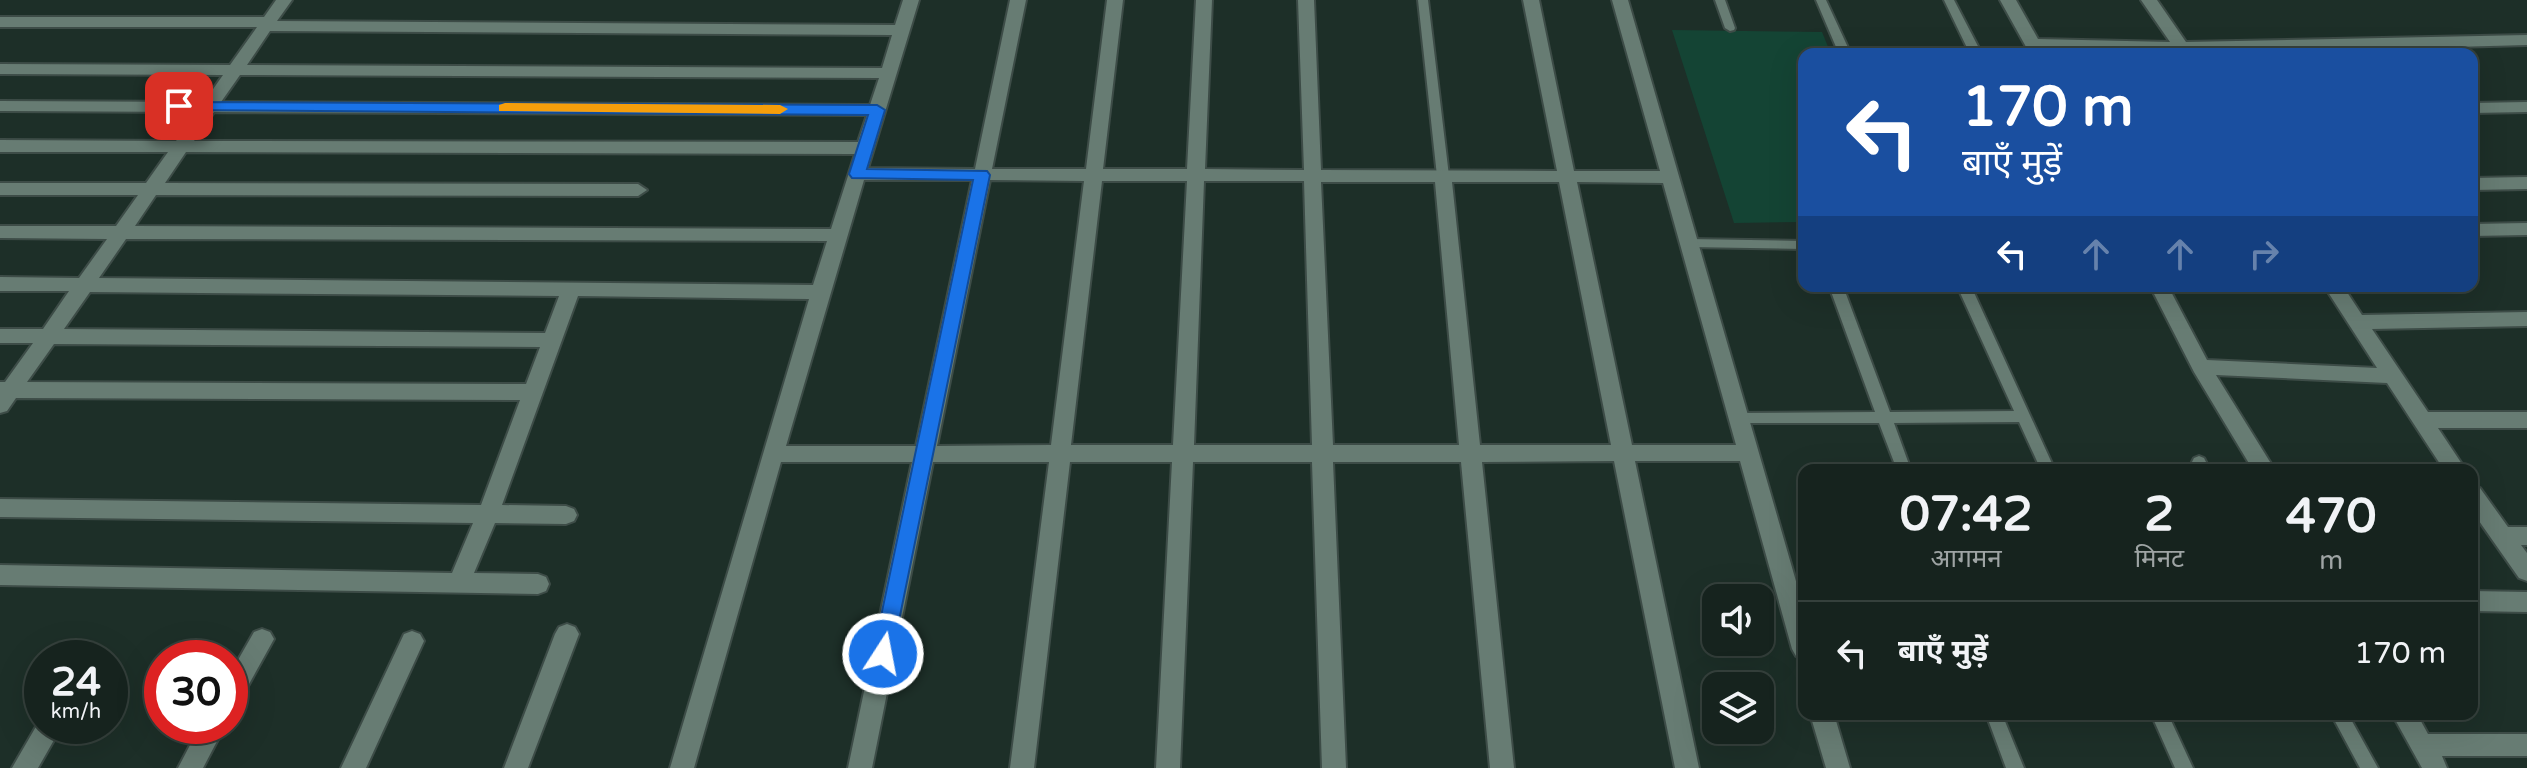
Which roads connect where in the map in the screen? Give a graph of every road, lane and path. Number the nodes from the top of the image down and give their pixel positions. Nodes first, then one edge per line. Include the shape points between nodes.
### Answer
1 (284, 0) edge
2 (911, 0) edge
3 (1018, 0) edge
4 (1115, 0) edge
5 (1204, 0) edge
6 (1306, 0) edge
7 (1423, 0) edge
8 (1531, 0) edge
9 (1620, 0) edge
10 (1720, 0) edge
11 (1821, 0) edge
12 (1949, 0) edge
13 (2008, 0) edge
14 (2149, 0) edge
15 (0, 22) edge
16 (267, 24) junction
17 (1730, 28) dead end
18 (902, 30) junction
19 (2527, 40) edge
20 (1842, 48) edge
21 (1973, 48) edge
22 (2034, 48) edge
23 (2183, 48) edge
24 (2253, 48) edge
25 (0, 69) edge
26 (235, 69) junction
27 (888, 73) junction
28 (0, 106) edge
29 (209, 106) junction
30 (2527, 107) edge
31 (2478, 108) edge
32 (877, 110) junction
33 (0, 146) edge
34 (181, 146) junction
35 (865, 148) junction
36 (857, 174) junction
37 (982, 175) junction
38 (1094, 175) junction
39 (1196, 175) junction
40 (1312, 176) junction
41 (1443, 176) junction
42 (1565, 176) junction
43 (1670, 177) junction
44 (2527, 183) edge
45 (2478, 184) edge
46 (0, 189) edge
47 (150, 189) junction
48 (638, 190) dead end
49 (2527, 229) edge
50 (2478, 230) edge
51 (0, 232) edge
52 (120, 233) junction
53 (838, 235) junction
54 (1689, 243) junction
55 (1798, 245) edge
56 (0, 284) edge
57 (83, 285) junction
58 (571, 290) junction
59 (821, 292) junction
60 (1838, 292) edge
61 (1967, 292) edge
62 (2162, 292) edge
63 (2337, 292) edge
64 (2527, 319) edge
65 (2357, 322) junction
66 (0, 336) edge
67 (48, 336) junction
68 (553, 340) junction
69 (2201, 367) junction
70 (2391, 376) junction
71 (533, 392) junction
72 (3, 395) edge
73 (2023, 416) junction
74 (1884, 417) junction
75 (1738, 419) junction
76 (2422, 420) junction
77 (2527, 420) edge
78 (1748, 453) junction
79 (773, 454) junction
80 (925, 454) junction
81 (1060, 454) junction
82 (1183, 454) junction
83 (1322, 454) junction
84 (1469, 454) junction
85 (1623, 454) junction
86 (1902, 464) edge
87 (2045, 464) edge
88 (2260, 464) edge
89 (2451, 464) edge
90 (2478, 502) edge
91 (0, 508) edge
92 (488, 514) junction
93 (566, 515) dead end
94 (2502, 536) junction
95 (2527, 536) edge
96 (2527, 571) edge
97 (0, 575) edge
98 (459, 582) junction
99 (538, 584) dead end
100 (1797, 598) edge
101 (2478, 601) edge
102 (2527, 602) edge
103 (567, 634) dead end
104 (262, 639) dead end
105 (412, 641) dead end
106 (248, 664) edge
107 (1824, 720) edge
108 (1996, 720) edge
109 (2162, 720) edge
110 (2342, 720) edge
111 (2407, 720) edge
112 (39, 744) edge
113 (203, 744) edge
114 (2422, 745) junction
115 (2527, 745) edge
116 (24, 768) edge
117 (190, 768) edge
118 (353, 768) edge
119 (516, 768) edge
120 (682, 768) edge
121 (860, 768) edge
122 (1022, 768) edge
123 (1168, 768) edge
124 (1334, 768) edge
125 (1502, 768) edge
126 (1687, 768) edge
127 (1838, 768) edge
128 (2015, 768) edge
129 (2184, 768) edge
130 (2369, 768) edge
131 (2435, 768) edge

1 - 16 street
2 - 18 street
3 - 37 street
4 - 38 street
5 - 39 street
6 - 40 street
7 - 41 lane
8 - 42 street
9 - 43 street
10 - 17 lane
11 - 20 lane
12 - 21 lane
13 - 22 street
14 - 23 street
15 - 16 street
16 - 18 street
16 - 26 street
18 - 27 street
19 - 24 street
25 - 26 street
26 - 27 street
26 - 29 street
27 - 32 street
28 - 29 street
29 - 32 street
29 - 34 street
30 - 31 street
32 - 35 street
33 - 34 street
34 - 35 street
34 - 47 street
35 - 36 street
36 - 37 street
36 - 53 street
37 - 38 street
37 - 80 street
38 - 39 street
38 - 81 street
39 - 40 street
39 - 82 street
40 - 41 street
40 - 83 street
41 - 42 street
41 - 84 street
42 - 43 street
42 - 85 street
43 - 54 street
44 - 45 street
46 - 47 street
47 - 48 street
47 - 52 street
49 - 50 street
51 - 52 street
52 - 53 street
52 - 57 street
53 - 59 street
54 - 55 lane
54 - 75 street
56 - 57 street
57 - 58 street
57 - 67 street
58 - 59 street
58 - 68 street
59 - 79 street
60 - 74 lane
61 - 73 lane
62 - 69 street
63 - 65 street
64 - 65 street
65 - 70 street
66 - 67 street
67 - 68 street
67 - 72 street
68 - 71 street
69 - 70 street
69 - 88 street
70 - 76 street
71 - 72 street
71 - 92 street
73 - 74 lane
73 - 87 lane
74 - 75 lane
74 - 86 lane
75 - 78 street
76 - 77 street
76 - 89 street
78 - 85 street
78 - 100 street
79 - 80 street
79 - 120 street
80 - 81 street
80 - 121 street
81 - 82 street
81 - 122 street
82 - 83 street
82 - 123 street
83 - 84 street
83 - 124 street
84 - 85 street
84 - 125 street
85 - 126 street
90 - 94 street
91 - 92 street
92 - 93 street
92 - 98 street
94 - 95 street
94 - 96 street
97 - 98 street
98 - 99 street
101 - 102 street
103 - 119 street
104 - 106 street
105 - 118 street
107 - 127 street
108 - 128 lane
109 - 129 lane
110 - 130 lane
111 - 114 street
112 - 116 street
113 - 117 street
114 - 115 street
114 - 131 street

